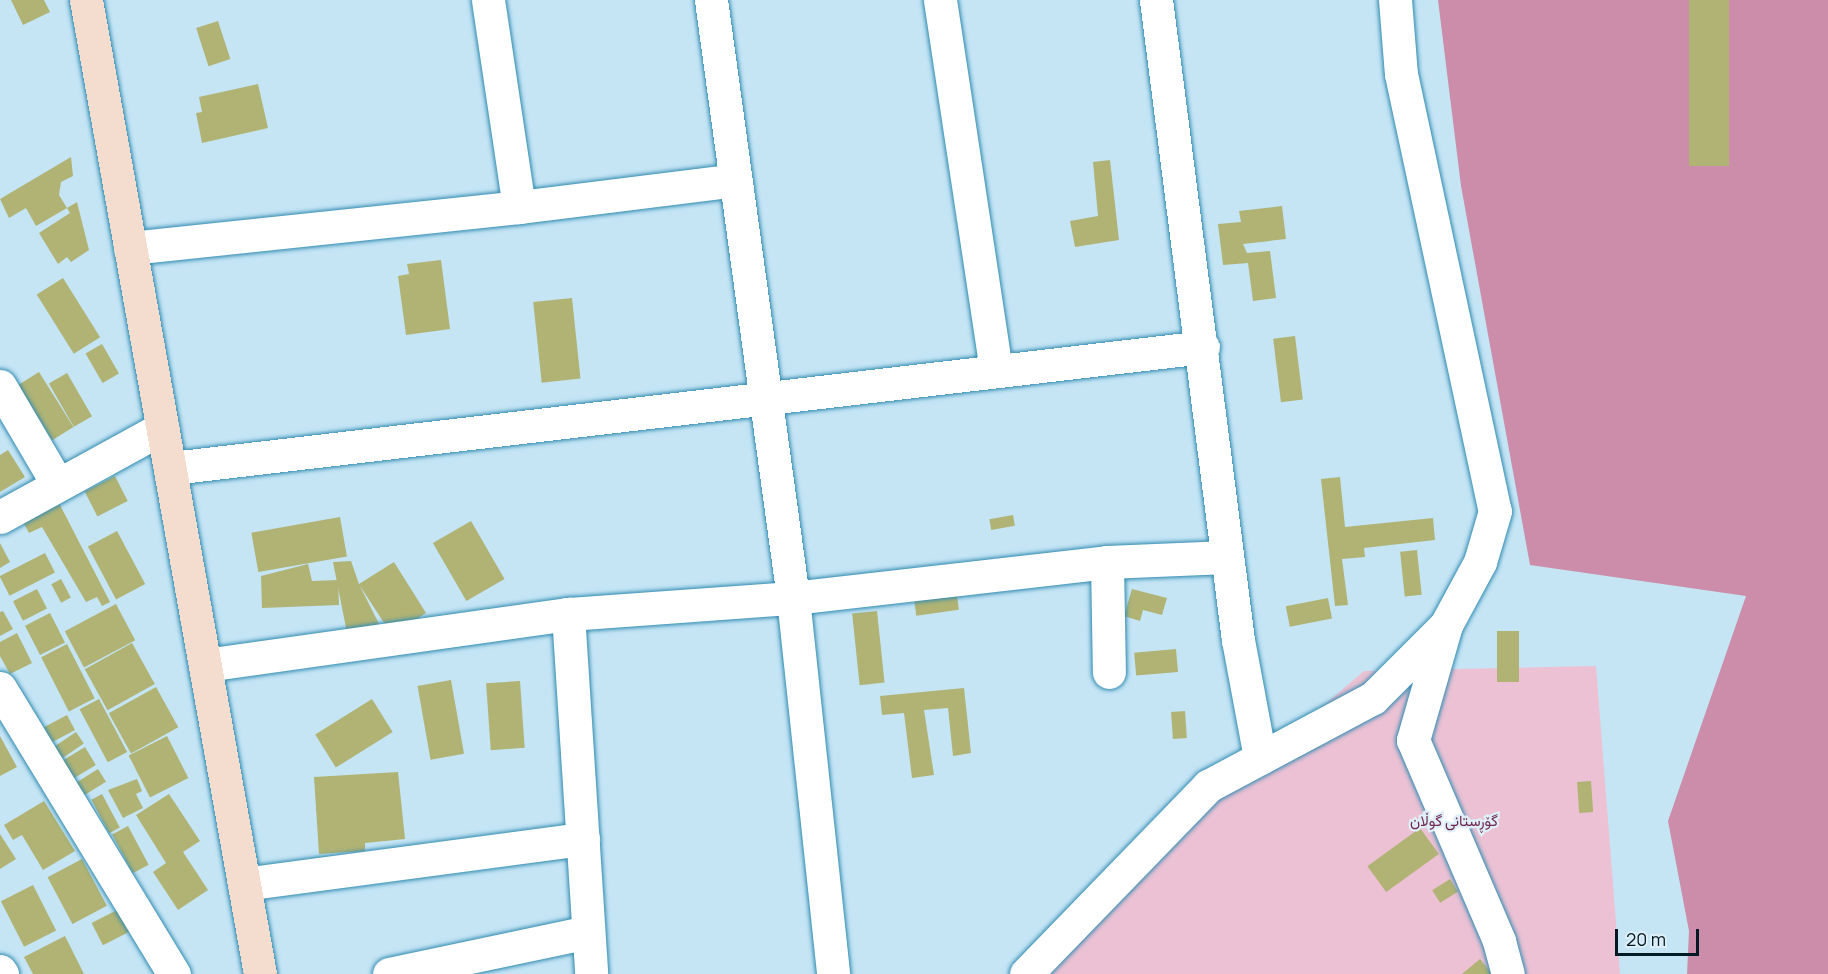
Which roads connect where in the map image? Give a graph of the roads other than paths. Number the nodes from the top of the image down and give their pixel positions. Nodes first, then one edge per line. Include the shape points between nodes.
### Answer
1 (86, 0) edge
2 (488, 0) edge
3 (711, 0) edge
4 (940, 0) edge
5 (1155, 0) edge
6 (1395, 0) edge
7 (735, 180) junction
8 (519, 207) junction
9 (130, 248) junction
10 (1203, 347) junction
11 (996, 371) junction
12 (0, 386) edge
13 (766, 399) junction
14 (162, 428) junction
15 (172, 468) junction
16 (57, 483) junction
17 (0, 517) edge
18 (1227, 557) junction
19 (1107, 562) junction
20 (793, 598) junction
21 (568, 614) junction
22 (1446, 625) junction
23 (206, 665) junction
24 (1109, 672) dead end
25 (0, 688) edge
26 (1260, 758) junction
27 (582, 839) junction
28 (244, 884) junction
29 (588, 932) junction
30 (174, 974) edge
31 (260, 974) edge
32 (389, 974) edge
33 (591, 974) edge
34 (833, 974) edge
35 (1026, 974) edge
36 (1508, 974) edge

1 - 9 street
2 - 8 street
3 - 7 street
4 - 11 street
5 - 10 street
6 - 22 street via 1401,74 1495,511 1480,562
7 - 8 street
7 - 13 street
8 - 9 street
9 - 14 street
10 - 11 street
10 - 18 street
11 - 13 street
12 - 16 street
13 - 15 street
13 - 20 street
14 - 15 street
14 - 16 street
15 - 23 street
16 - 17 street
18 - 19 street
18 - 26 street
19 - 20 street
19 - 24 street
20 - 21 street
20 - 34 street
21 - 23 street
21 - 27 street
22 - 26 street via 1373,698
22 - 36 street via 1413,740 1499,940
23 - 28 street
25 - 30 street
26 - 35 street via 1208,786
27 - 28 street
27 - 29 street
28 - 31 street
29 - 32 street
29 - 33 street

